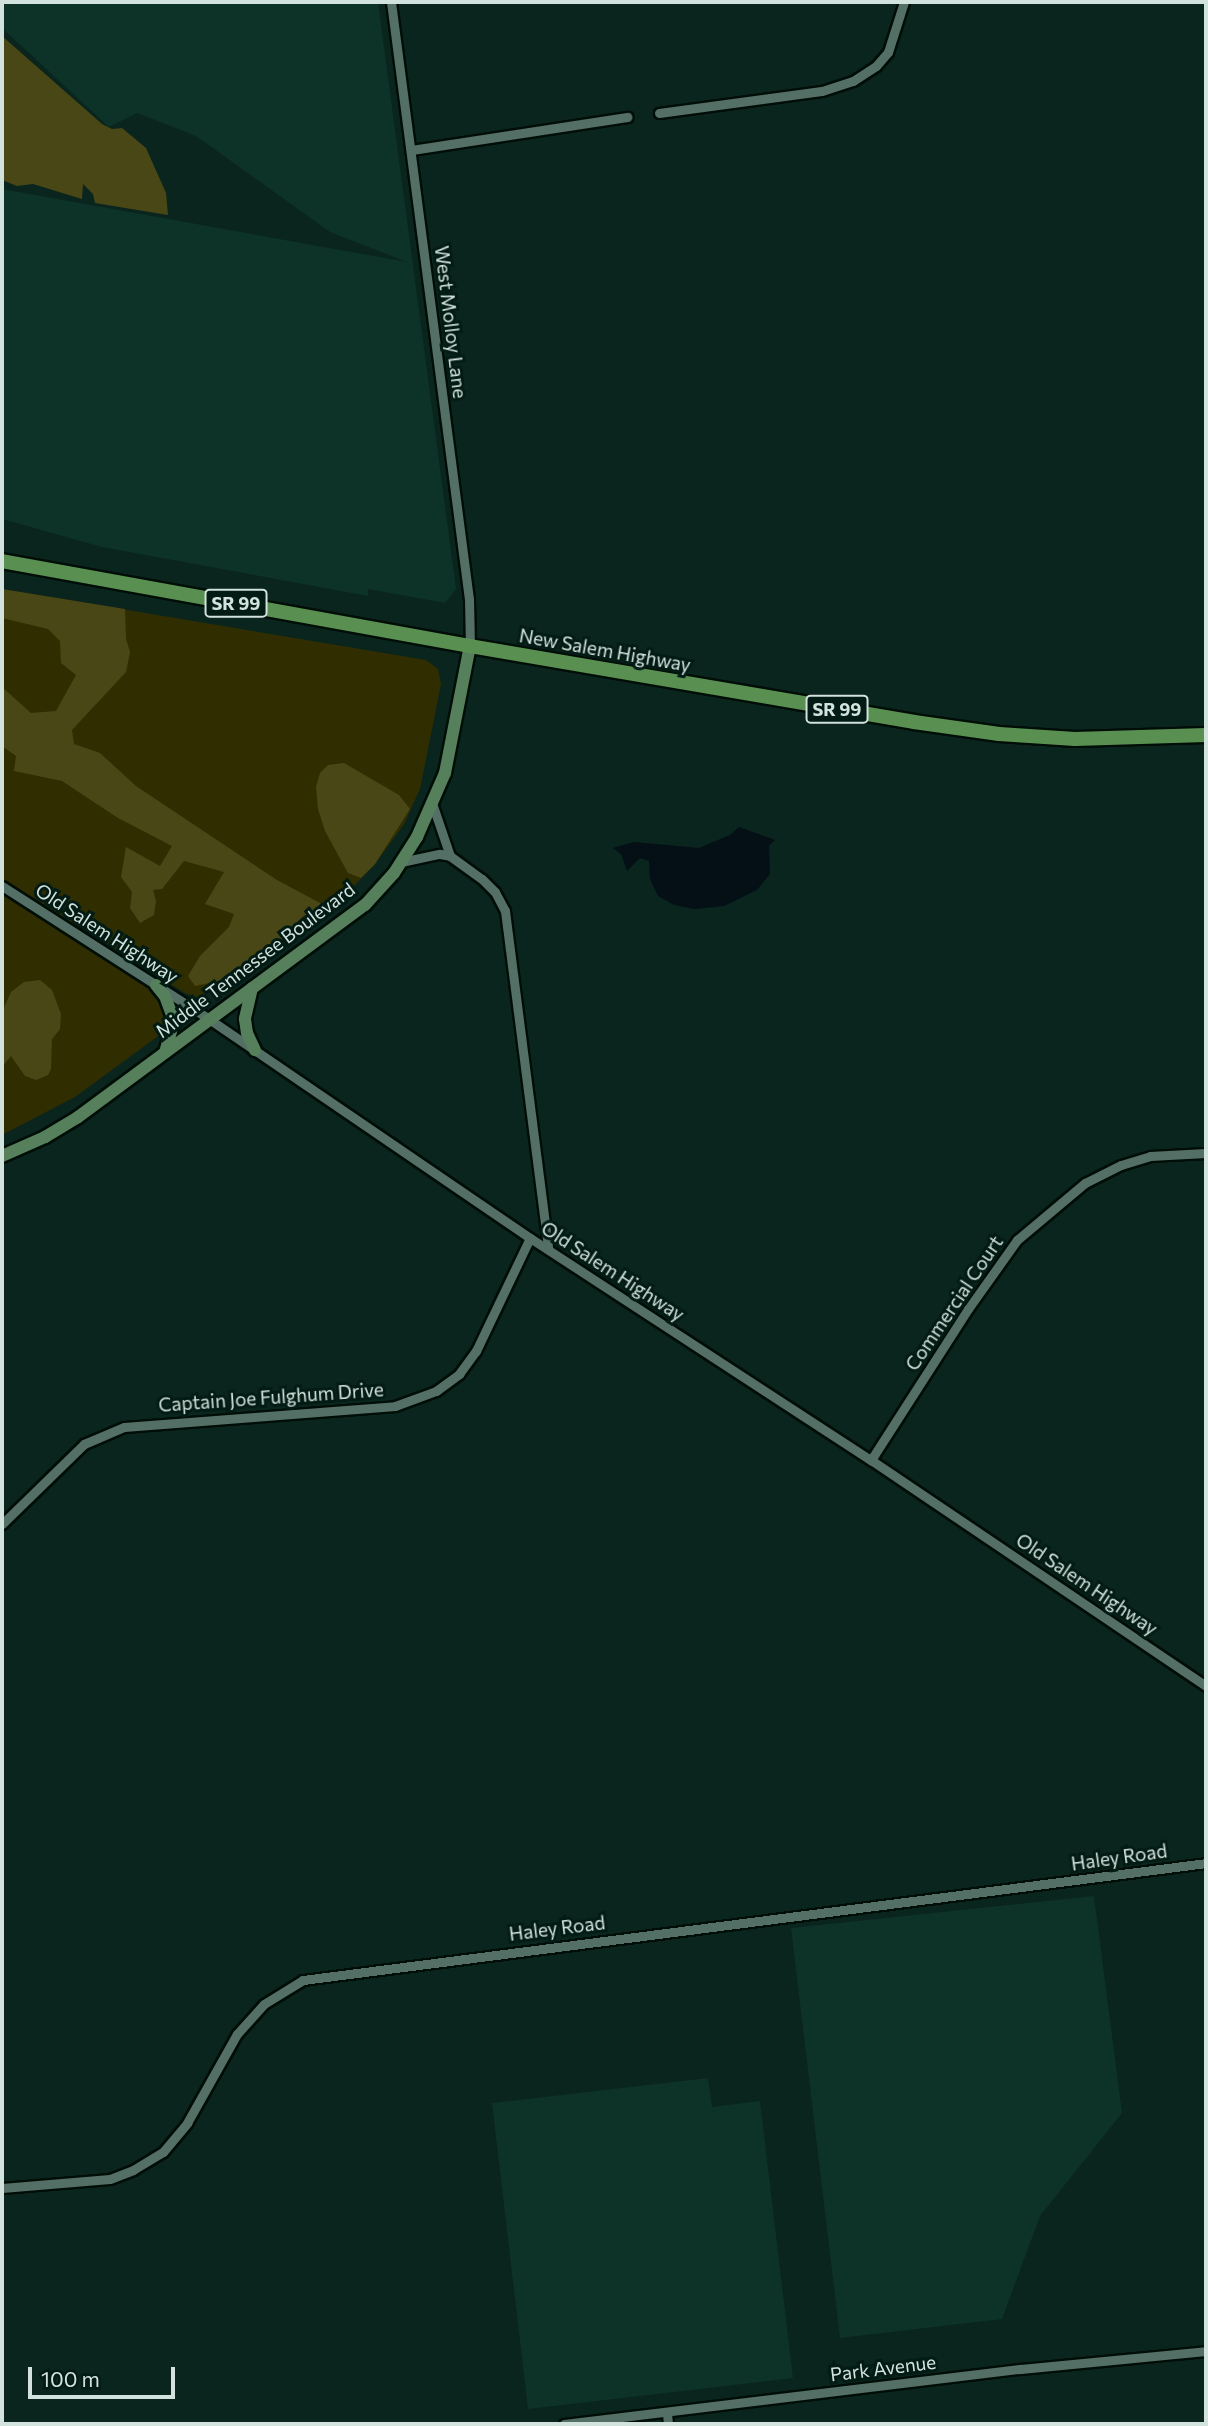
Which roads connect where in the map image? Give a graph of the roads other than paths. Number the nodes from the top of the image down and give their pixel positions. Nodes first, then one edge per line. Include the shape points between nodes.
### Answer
1 (391, 2) edge
2 (904, 2) edge
3 (659, 113) dead end
4 (627, 117) dead end
5 (411, 150) junction
6 (2, 561) edge
7 (470, 646) junction
8 (1206, 736) edge
9 (433, 806) junction
10 (450, 856) junction
11 (401, 862) junction
12 (2, 886) edge
13 (156, 985) junction
14 (252, 988) junction
15 (209, 1019) junction
16 (255, 1050) junction
17 (165, 1053) junction
18 (1206, 1153) edge
19 (2, 1156) edge
20 (530, 1238) junction
21 (548, 1250) junction
22 (871, 1460) junction
23 (2, 1524) edge
24 (1206, 1686) edge
25 (1206, 1863) edge
26 (2, 2188) edge
27 (1206, 2351) edge
28 (667, 2413) junction
29 (564, 2424) edge
30 (668, 2424) edge

1 - 5 street, West Molloy Lane
2 - 3 street via 888,52 853,81 822,91
4 - 5 street
5 - 7 street, West Molloy Lane via 469,599
6 - 7 main road, New Salem Highway / SR 99
7 - 8 main road, New Salem Highway / SR 99 via 999,734 1100,739
7 - 9 main road, Middle Tennessee Boulevard via 445,773
9 - 10 street
9 - 11 main road, Middle Tennessee Boulevard
10 - 11 street
10 - 21 street via 489,885 505,911
11 - 14 main road, Middle Tennessee Boulevard via 365,905
12 - 13 street, Old Salem Highway
13 - 15 street, Old Salem Highway
13 - 17 main road via 166,996 172,1015
14 - 15 main road, Middle Tennessee Boulevard
14 - 16 main road via 245,1019
15 - 16 street, Old Salem Highway
15 - 17 main road, Middle Tennessee Boulevard
16 - 20 street, Old Salem Highway
17 - 19 main road, Middle Tennessee Boulevard via 78,1117
18 - 22 street, Commercial Court via 1150,1156 1121,1165 1085,1183 1017,1240
20 - 21 street, Old Salem Highway
20 - 23 street, Captain Joe Fulghum Drive via 476,1351 456,1378 436,1391 395,1406 124,1427 84,1444
21 - 22 street, Old Salem Highway
22 - 24 street, Old Salem Highway
25 - 26 street, Haley Road via 303,1980 264,2004 237,2034 187,2123 163,2152 110,2179
27 - 28 street, Park Avenue
28 - 29 street, Park Avenue
28 - 30 street

